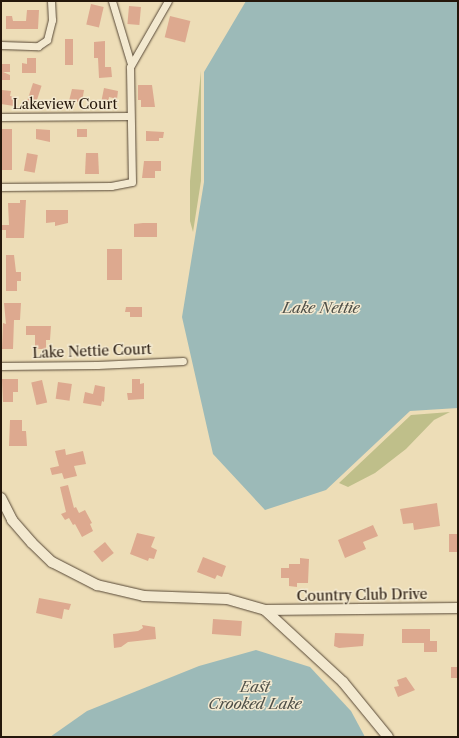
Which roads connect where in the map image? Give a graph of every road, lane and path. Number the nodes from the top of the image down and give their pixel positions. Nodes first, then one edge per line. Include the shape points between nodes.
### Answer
1 (51, 1) edge
2 (112, 1) edge
3 (168, 1) edge
4 (1, 45) edge
5 (131, 64) junction
6 (129, 116) junction
7 (1, 117) edge
8 (1, 187) edge
9 (183, 360) dead end
10 (1, 366) edge
11 (1, 498) edge
12 (458, 608) edge
13 (266, 610) junction
14 (388, 737) edge

1 - 4 street via 52,20 47,40 38,46
2 - 5 street
3 - 5 street
5 - 6 street
6 - 7 street, Lakeview Court
6 - 8 street via 132,182 111,186
9 - 10 street, Lake Nettie Court via 97,365
11 - 13 street via 12,520 32,544 62,568 97,585 144,596 227,599
12 - 13 street, Country Club Drive
13 - 14 street via 343,682

